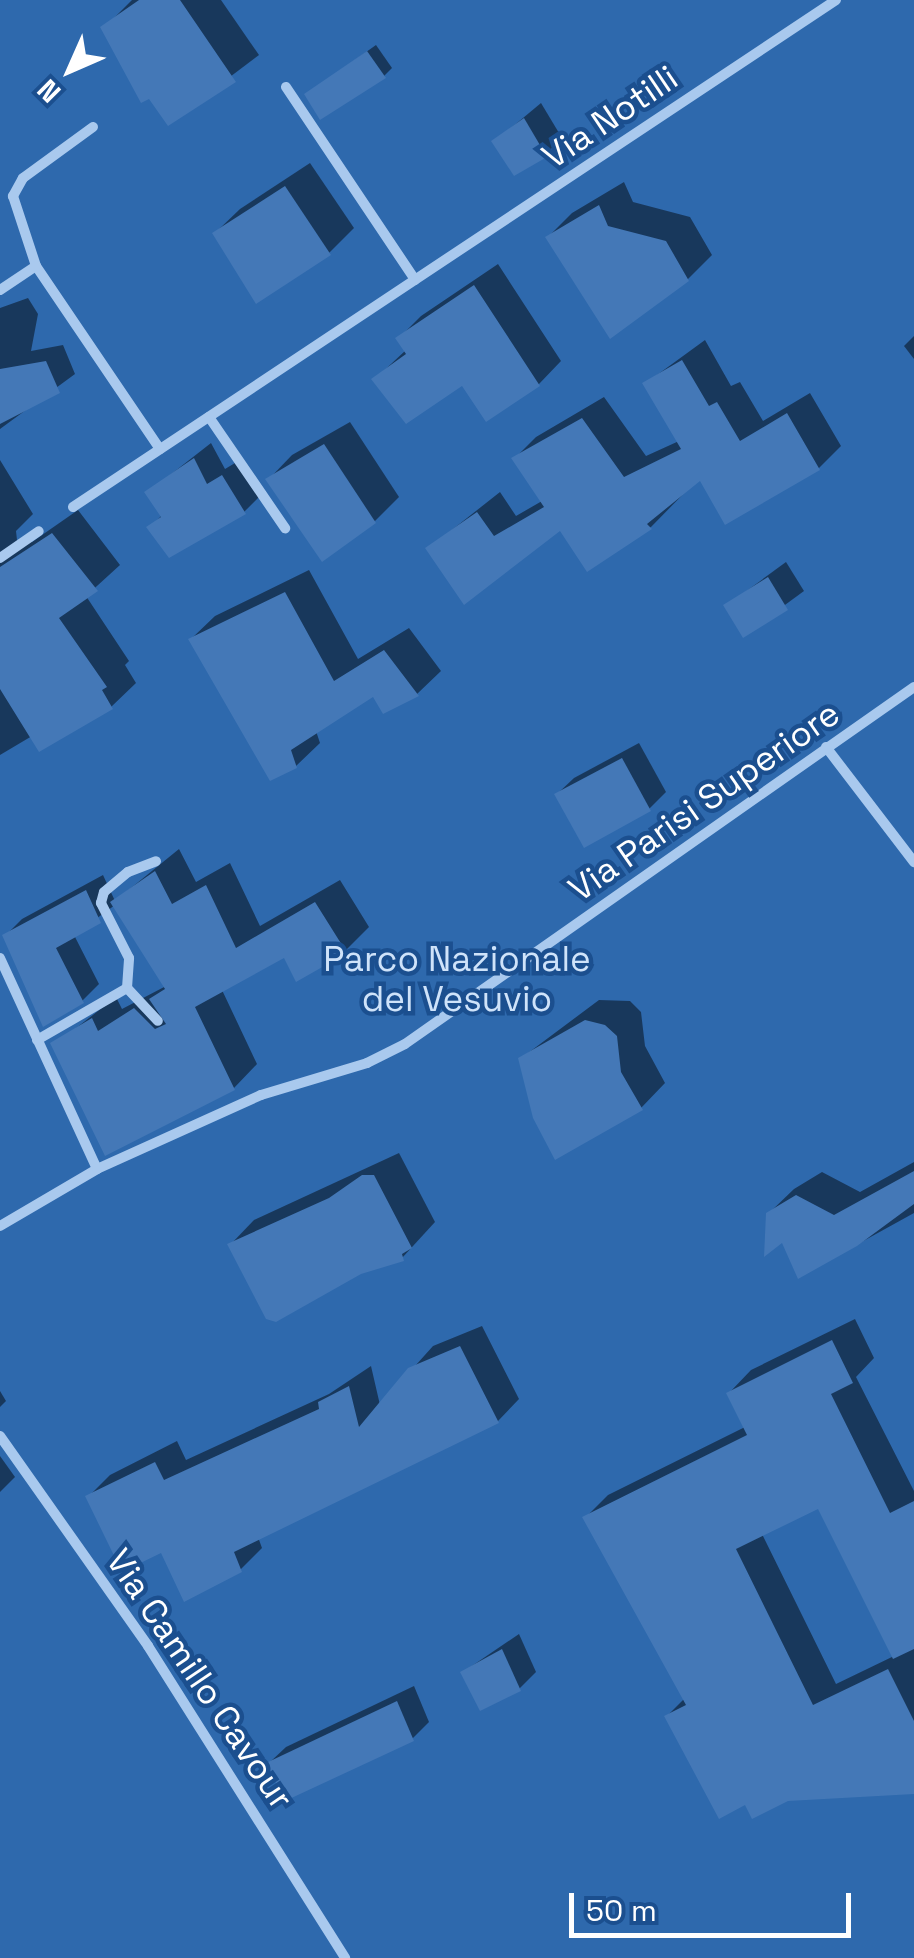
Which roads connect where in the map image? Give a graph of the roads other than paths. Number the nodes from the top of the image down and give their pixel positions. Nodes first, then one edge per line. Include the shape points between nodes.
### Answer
1 (836, 0) edge
2 (286, 87) dead end
3 (93, 126) dead end
4 (36, 266) junction
5 (414, 280) junction
6 (0, 290) edge
7 (209, 417) junction
8 (160, 450) junction
9 (74, 507) dead end
10 (285, 528) dead end
11 (39, 530) dead end
12 (0, 558) edge
13 (914, 687) edge
14 (826, 748) junction
15 (156, 861) dead end
16 (914, 862) edge
17 (0, 958) edge
18 (128, 988) junction
19 (158, 1021) dead end
20 (36, 1040) junction
21 (97, 1170) junction
22 (0, 1226) edge
23 (0, 1436) edge
24 (345, 1958) edge

1 - 5 street, Via Notilli
2 - 5 street
3 - 4 street via 23,178 13,196
4 - 6 street
4 - 8 street
5 - 7 street, Via Notilli
7 - 8 street, Via Notilli
7 - 10 street
8 - 9 street, Via Notilli
11 - 12 street
13 - 14 street, Via Parisi Superiore
14 - 16 street
14 - 21 street, Via Parisi Superiore via 405,1044 260,1095
15 - 18 street via 128,872 100,903 128,958
17 - 20 street
18 - 19 street
18 - 20 street
20 - 21 street
21 - 22 street, Via Parisi Superiore
23 - 24 street, Via Camillo Cavour via 148,1646

